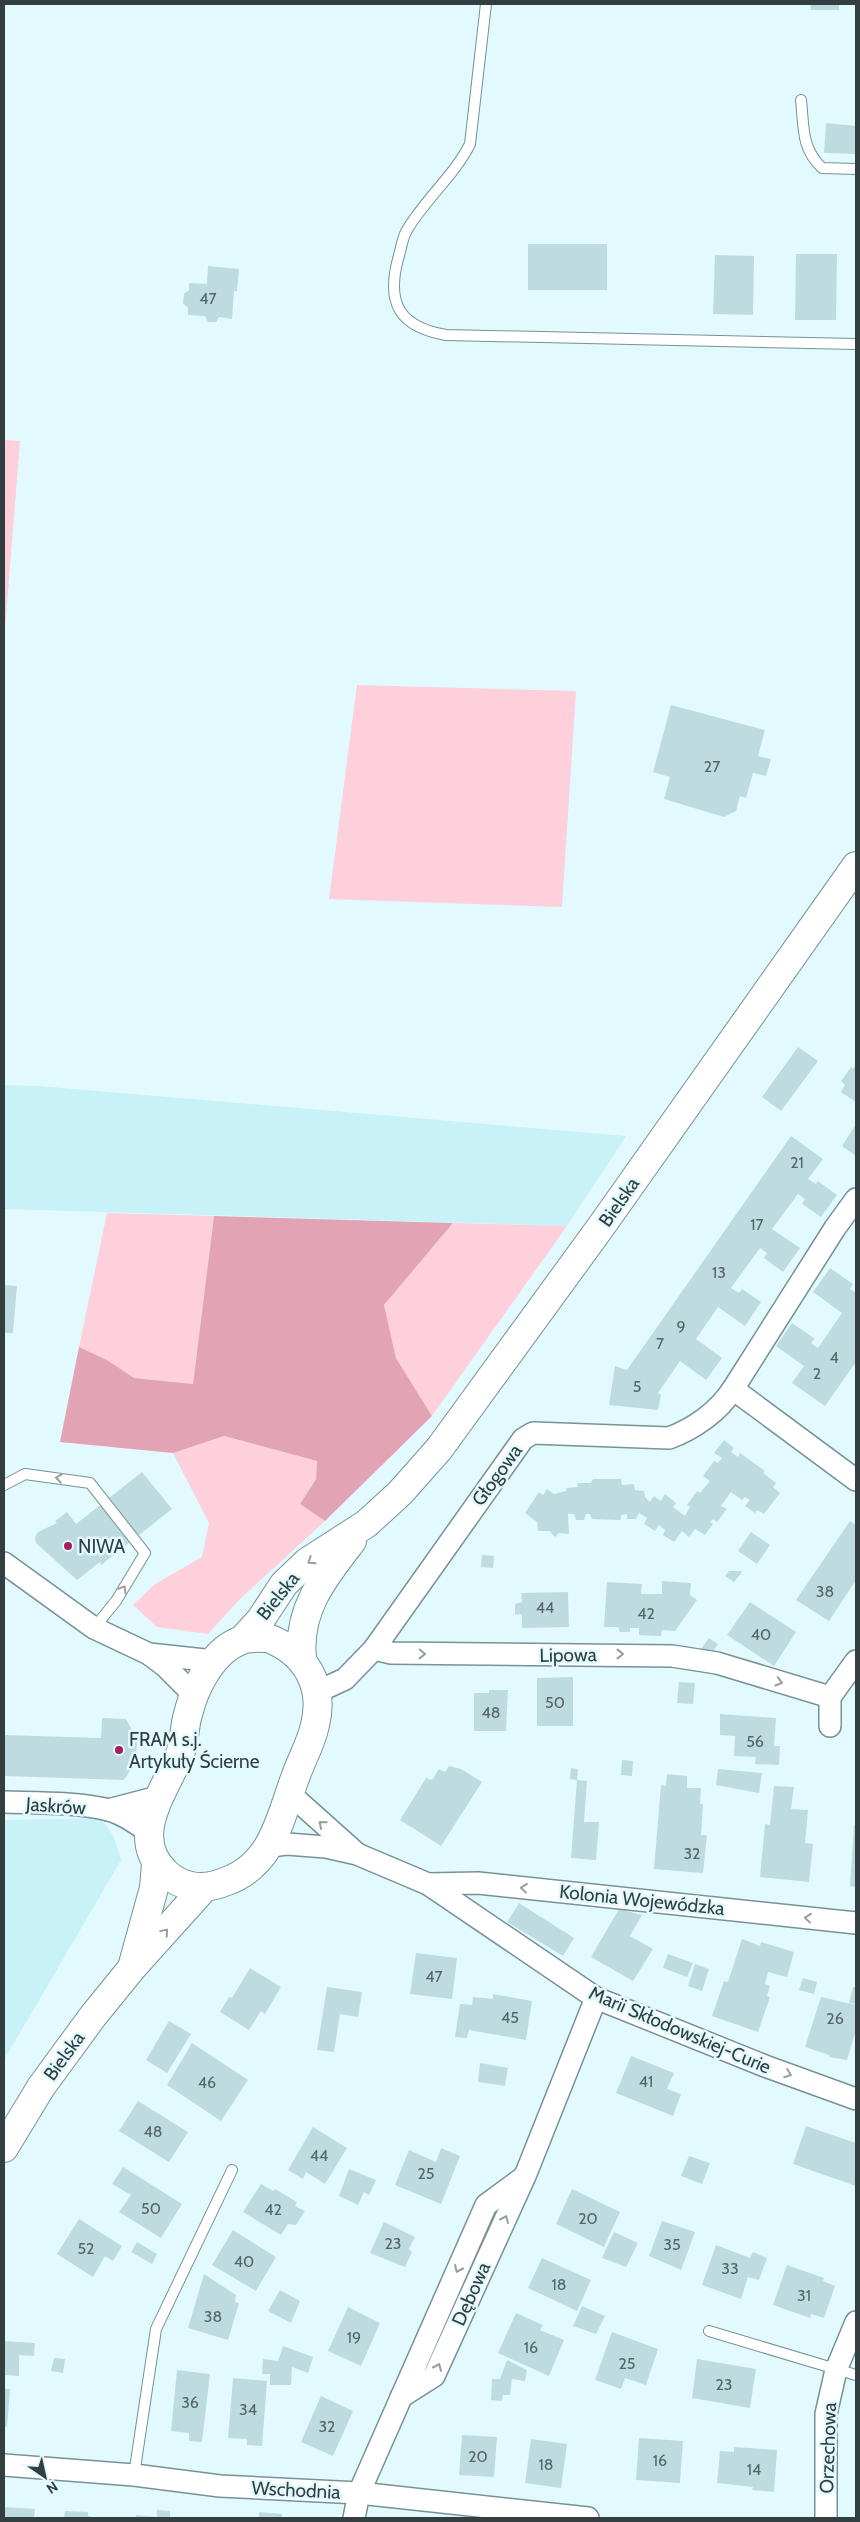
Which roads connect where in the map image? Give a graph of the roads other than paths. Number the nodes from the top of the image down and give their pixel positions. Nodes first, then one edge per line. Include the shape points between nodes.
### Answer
1 (486, 4) edge
2 (802, 100) dead end
3 (856, 169) edge
4 (856, 344) edge
5 (856, 866) edge
6 (856, 1198) edge
7 (733, 1389) junction
8 (856, 1480) edge
9 (4, 1485) edge
10 (366, 1524) junction
11 (4, 1562) edge
12 (94, 1628) junction
13 (243, 1639) junction
14 (374, 1649) junction
15 (149, 1654) junction
16 (302, 1658) junction
17 (214, 1661) junction
18 (856, 1661) edge
19 (316, 1692) junction
20 (194, 1695) junction
21 (830, 1697) junction
22 (830, 1726) dead end
23 (289, 1793) junction
24 (158, 1797) junction
25 (4, 1802) edge
26 (108, 1810) junction
27 (150, 1833) junction
28 (270, 1846) junction
29 (357, 1854) junction
30 (156, 1864) junction
31 (428, 1884) junction
32 (204, 1888) junction
33 (856, 1923) edge
34 (132, 1968) junction
35 (596, 1998) junction
36 (856, 2099) edge
37 (4, 2148) edge
38 (232, 2170) dead end
39 (856, 2322) edge
40 (709, 2331) dead end
41 (846, 2372) edge
42 (4, 2465) edge
43 (134, 2475) junction
44 (360, 2493) junction
45 (354, 2518) edge
46 (588, 2518) edge
47 (826, 2518) edge

1 - 4 lane via 470,144 461,162 426,201 405,232 393,292 402,315 430,332 446,335
2 - 3 lane via 805,146 812,159 822,168
5 - 10 main road, Bielska via 445,1441 400,1493
6 - 7 street, Głogowa
7 - 8 street
7 - 14 street, Głogowa via 726,1400 689,1431 670,1438 533,1433 523,1439
12 -> 9 lane via 116,1601 145,1553 90,1483 25,1474
10 -> 13 main road, Bielska via 307,1562 284,1584
10 - 16 main road, Bielska via 313,1598 303,1620
11 - 12 street
12 - 15 street
13 - 16 main road via 268,1638
13 - 17 main road, Bielska
14 - 19 street via 345,1679
14 -> 21 street, Lipowa via 411,1654 672,1656 717,1663
15 - 17 street
15 - 20 street
16 - 19 main road
17 - 20 main road, Bielska
18 - 21 street
19 - 23 main road via 315,1725
20 - 24 main road, Bielska via 180,1753
21 - 22 street
23 - 28 main road
29 -> 23 street, Marii Skłodowskiej-Curie
24 - 26 street, Jaskrów
24 - 27 main road, Bielska via 152,1811
25 - 26 street, Jaskrów
26 - 27 street, Jaskrów
27 - 30 main road, Bielska
28 - 29 street, Marii Skłodowskiej-Curie via 326,1847
28 - 32 main road via 234,1879
29 - 31 street, Marii Skłodowskiej-Curie
30 - 32 main road via 173,1880
30 - 34 main road, Bielska via 154,1888
33 -> 31 street, Kolonia Wojewódzka via 478,1882
31 - 35 street, Marii Skłodowskiej-Curie
34 -> 32 main road, Bielska
34 - 37 main road, Bielska via 41,2087
35 -> 36 street, Marii Skłodowskiej-Curie
35 - 44 street, Dębowa via 525,2176 434,2376 401,2397
38 - 43 lane via 156,2329
39 - 41 street, Orzechowa
40 - 41 lane
41 - 47 street, Orzechowa via 826,2414
42 - 43 street, Wschodnia
43 - 44 street, Wschodnia via 220,2486
44 - 45 street, Dębowa
44 - 46 street, Wschodnia

